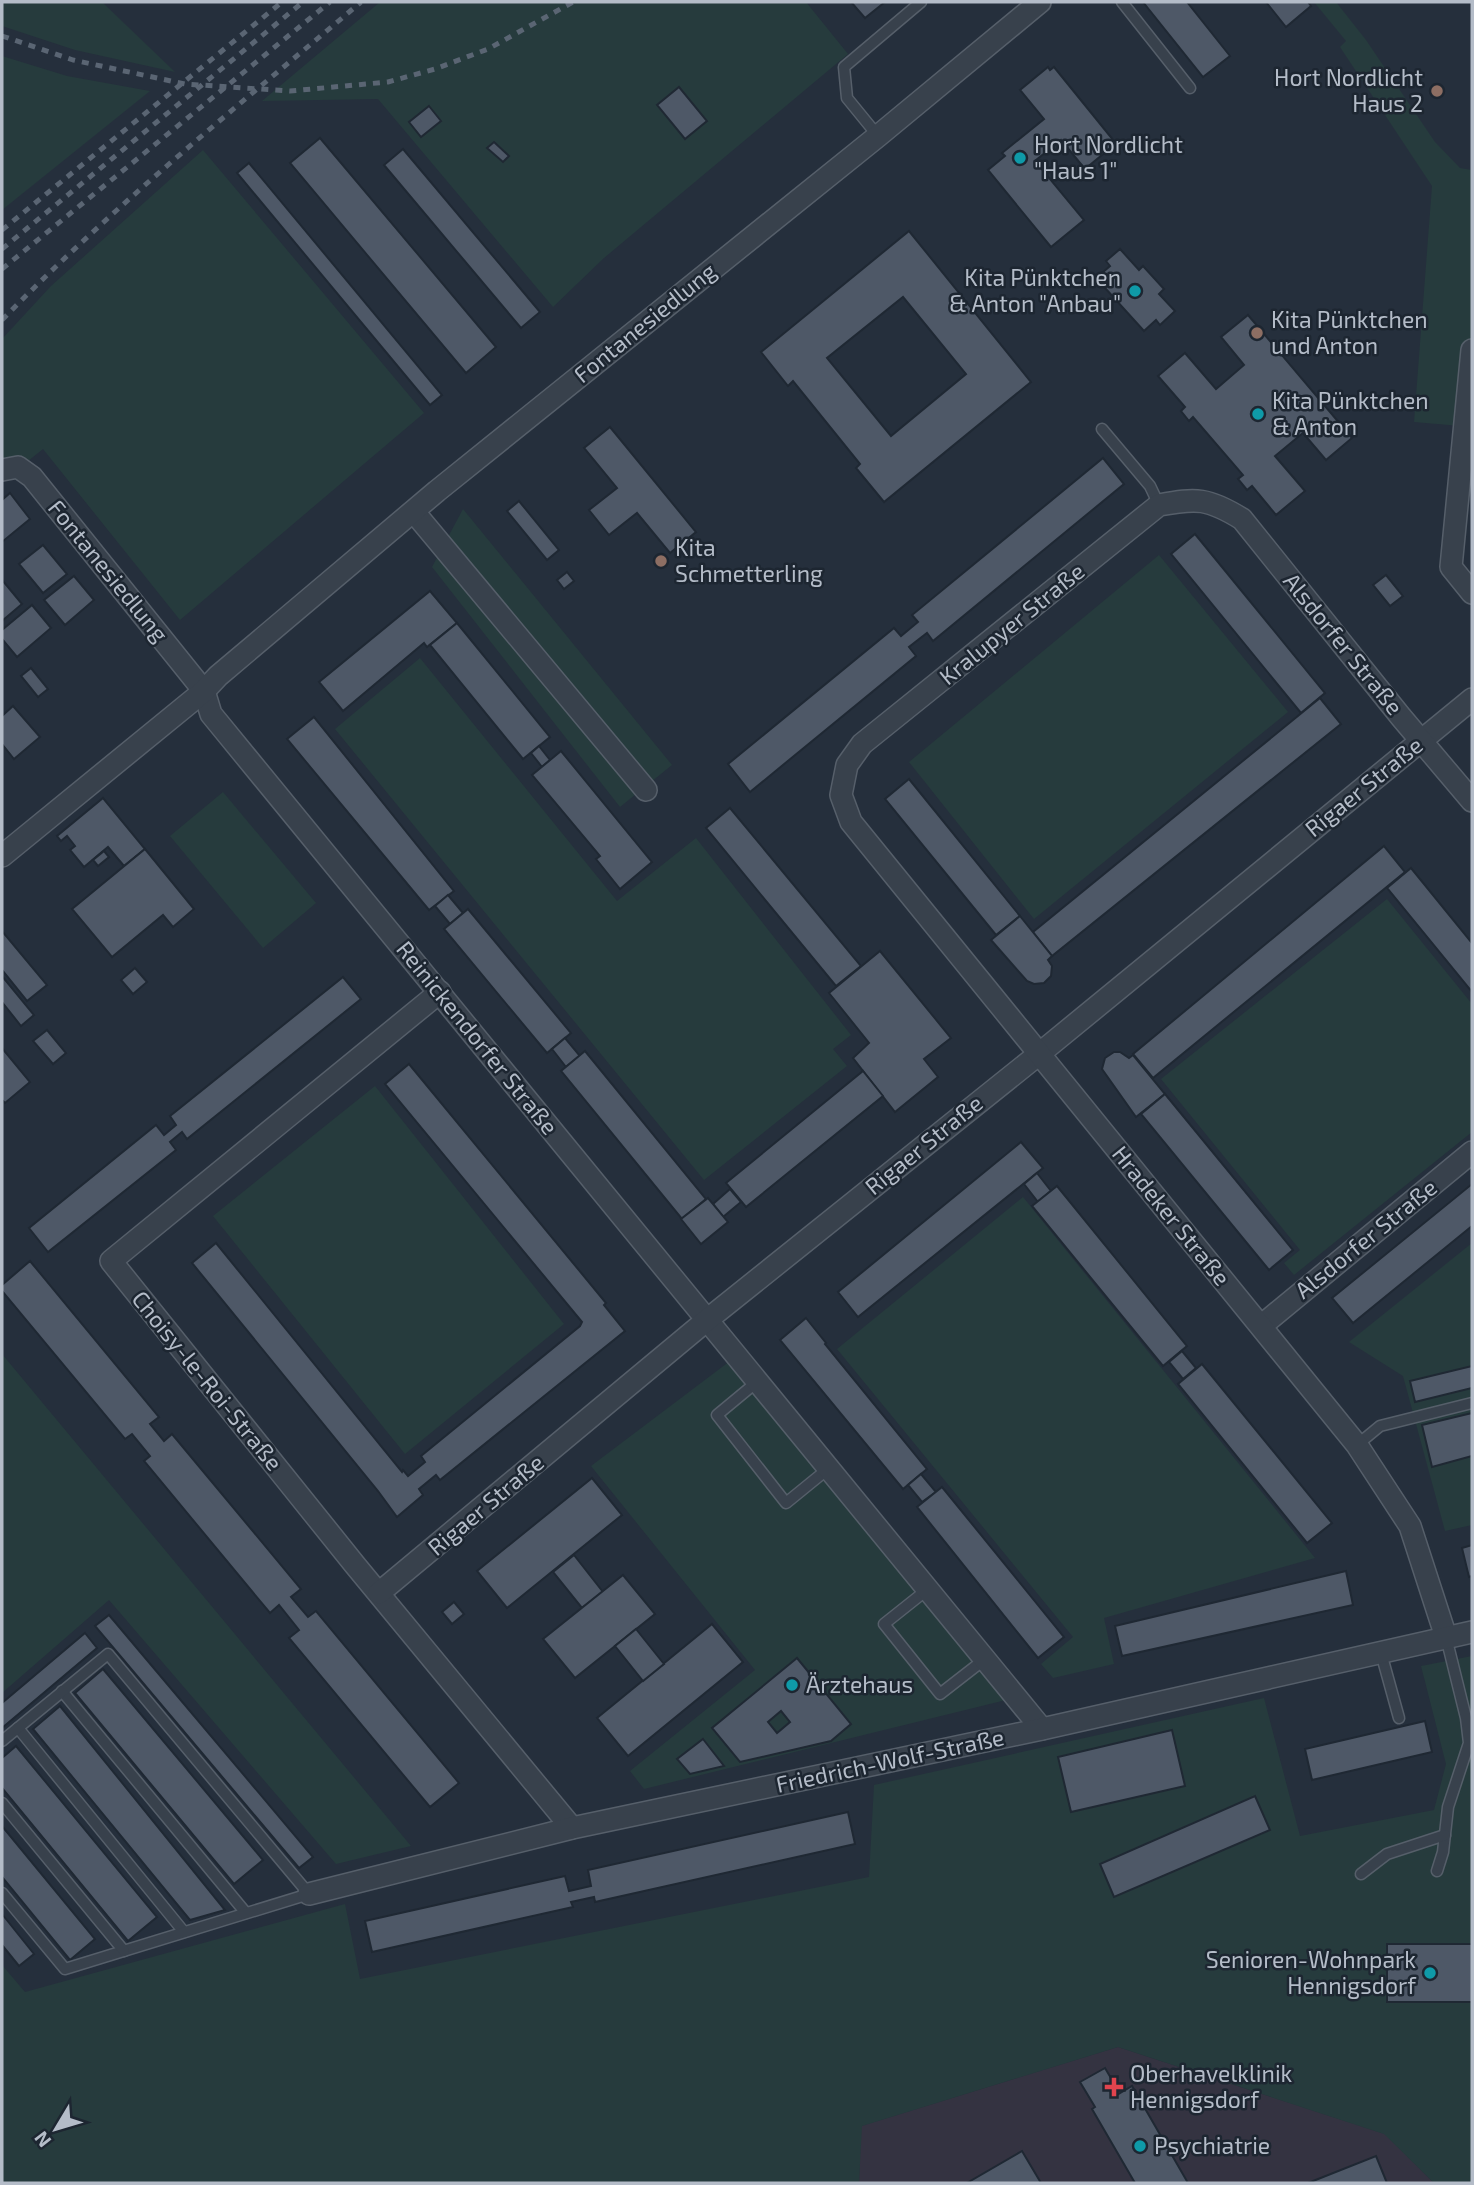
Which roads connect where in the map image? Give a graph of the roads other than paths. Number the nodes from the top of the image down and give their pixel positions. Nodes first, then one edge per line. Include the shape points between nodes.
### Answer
1 (921, 2) edge
2 (1040, 2) edge
3 (1122, 2) edge
4 (1190, 88) dead end
5 (878, 136) junction
6 (1472, 351) edge
7 (1102, 429) dead end
8 (2, 470) edge
9 (1159, 505) junction
10 (414, 512) junction
11 (1242, 519) joint
12 (1472, 593) edge
13 (204, 691) junction
14 (1472, 699) edge
15 (1421, 740) junction
16 (646, 790) dead end
17 (1472, 801) edge
18 (851, 822) joint
19 (2, 856) edge
20 (440, 992) junction
21 (1039, 1054) junction
22 (1472, 1152) edge
23 (707, 1320) junction
24 (1261, 1326) junction
25 (758, 1381) junction
26 (1472, 1403) edge
27 (1357, 1445) junction
28 (829, 1468) junction
29 (928, 1589) junction
30 (379, 1594) junction
31 (1472, 1632) edge
32 (1446, 1637) junction
33 (1381, 1653) junction
34 (985, 1659) junction
35 (62, 1691) junction
36 (1399, 1718) dead end
37 (18, 1728) junction
38 (1042, 1729) junction
39 (2, 1741) edge
40 (1471, 1745) edge
41 (2, 1803) edge
42 (572, 1828) junction
43 (1444, 1835) junction
44 (1437, 1871) dead end
45 (1361, 1874) dead end
46 (2, 1893) edge
47 (309, 1894) junction
48 (246, 1913) junction
49 (184, 1933) junction
50 (124, 1951) junction

1 - 5 lane via 845,68 847,98
2 - 5 street, Fontanesiedlung
3 - 4 lane
5 - 10 street, Fontanesiedlung
6 - 12 street via 1451,567
7 - 9 lane via 1150,486
8 - 13 street, Fontanesiedlung via 18,467 32,477
9 - 11 street, Kralupyer Straße via 1191,499 1219,504
9 - 18 street, Kralupyer Straße via 862,744 848,765 841,795
10 - 13 street, Fontanesiedlung
10 - 16 street
11 - 15 street, Alsdorfer Straße
13 - 19 street, Fontanesiedlung
13 - 20 street, Reinickendorfer Straße via 211,714
14 - 15 street, Rigaer Straße
15 - 17 street, Alsdorfer Straße
15 - 21 street, Rigaer Straße
18 - 21 street, Hradeker Straße
20 - 23 street, Reinickendorfer Straße
20 - 30 street, Choisy-le-Roi-Straße via 111,1261
21 - 23 street, Rigaer Straße
21 - 24 street, Hradeker Straße
22 - 24 street, Alsdorfer Straße
23 - 25 street, Reinickendorfer Straße
23 - 30 street, Rigaer Straße
24 - 27 street, Hradeker Straße
25 - 28 street, Reinickendorfer Straße
25 - 28 lane via 717,1415 786,1503
26 - 27 lane via 1380,1426
27 - 32 street, Hradeker Straße via 1410,1526
28 - 29 street, Reinickendorfer Straße
29 - 34 street, Reinickendorfer Straße
29 - 34 lane via 884,1624 940,1694
30 - 42 street, Choisy-le-Roi-Straße
31 - 32 street, Friedrich-Wolf-Straße
32 - 33 street, Friedrich-Wolf-Straße
32 - 40 lane
33 - 36 lane
33 - 38 street, Friedrich-Wolf-Straße
34 - 38 street, Reinickendorfer Straße
35 - 37 lane
35 - 47 lane via 108,1654
35 - 48 lane
37 - 39 lane
37 - 49 lane
38 - 42 street, Friedrich-Wolf-Straße
40 - 43 lane via 1448,1807
41 - 50 lane
42 - 47 street, Friedrich-Wolf-Straße
43 - 44 lane
43 - 45 lane via 1387,1854
46 - 50 lane via 65,1969
47 - 48 lane
48 - 49 lane
49 - 50 lane

